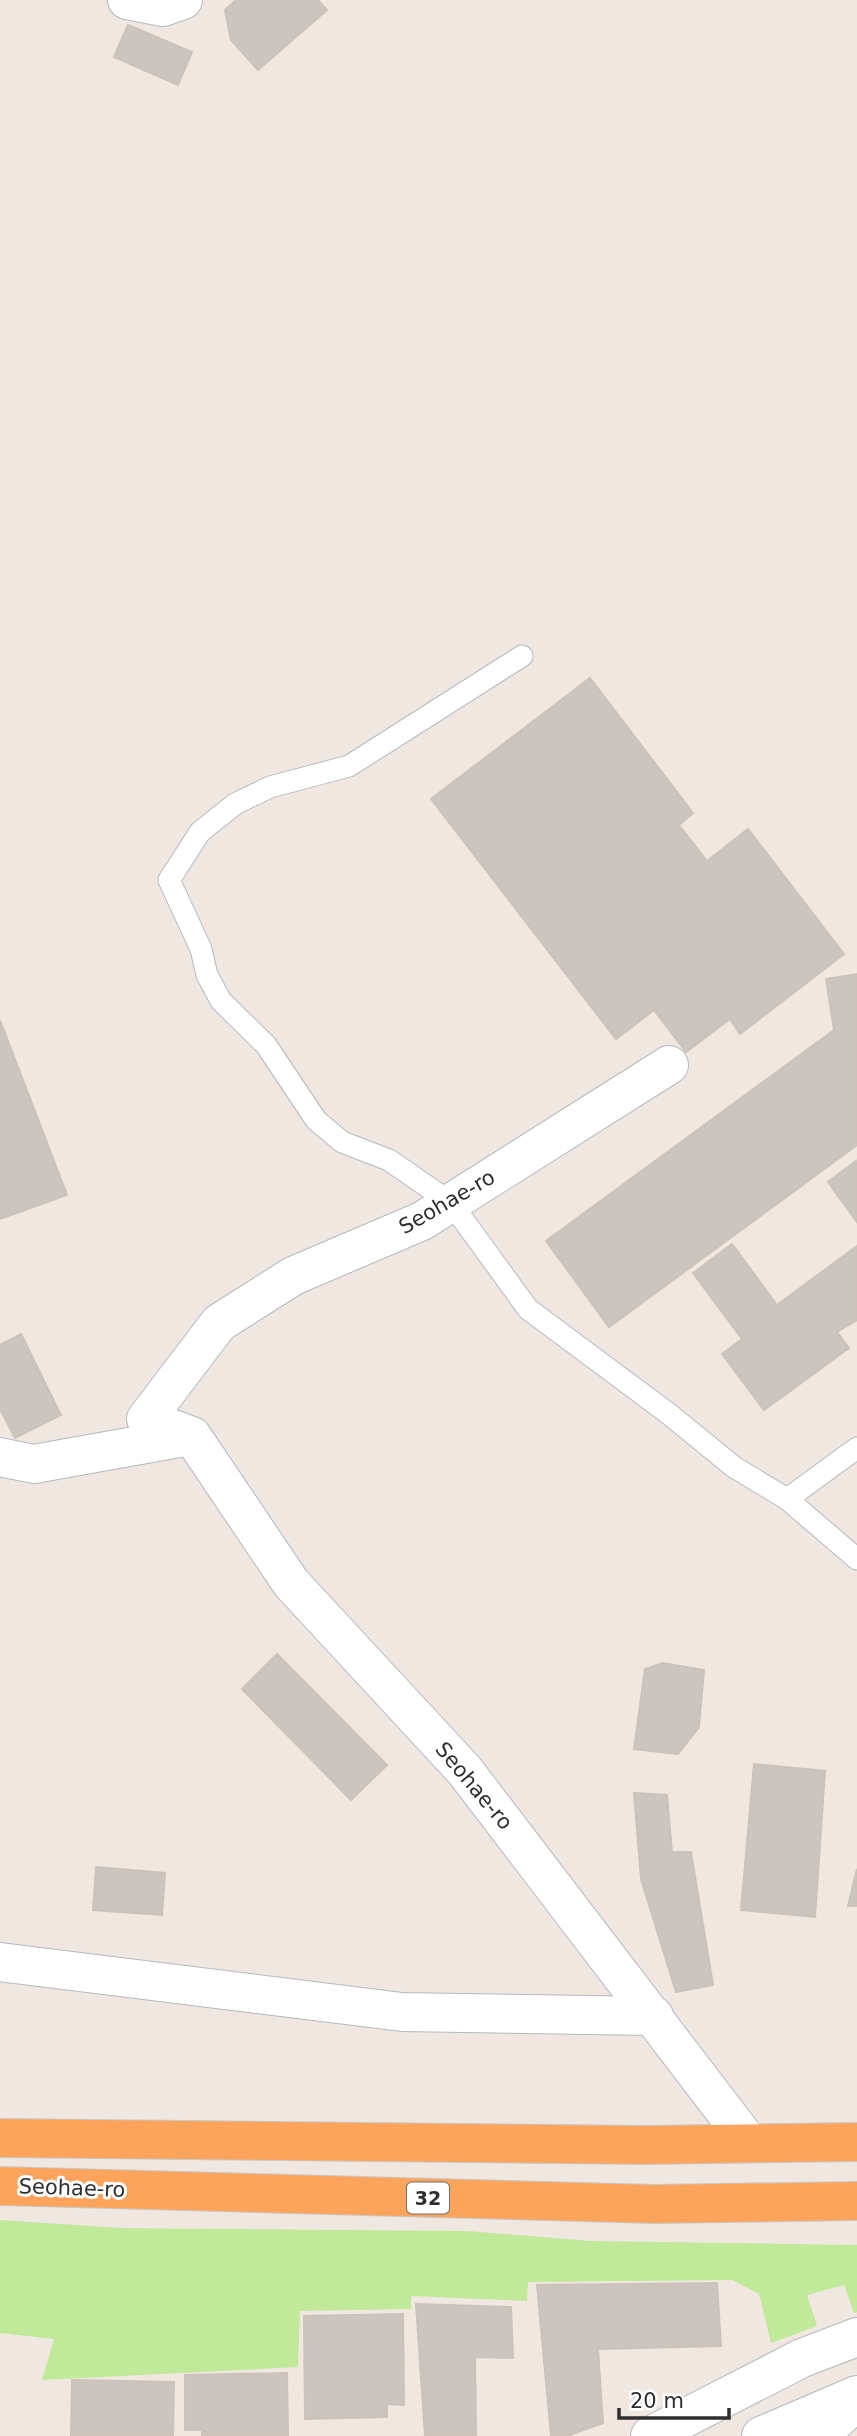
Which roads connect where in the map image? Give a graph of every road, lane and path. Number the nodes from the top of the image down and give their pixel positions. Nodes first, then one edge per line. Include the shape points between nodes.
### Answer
1 (127, 0) edge
2 (183, 0) edge
3 (522, 656) dead end
4 (669, 1066) dead end
5 (451, 1203) junction
6 (192, 1436) junction
7 (857, 1448) edge
8 (0, 1457) edge
9 (786, 1499) junction
10 (857, 1559) edge
11 (0, 1962) edge
12 (654, 2016) junction
13 (0, 2138) edge
14 (857, 2142) edge
15 (750, 2143) junction
16 (0, 2186) edge
17 (857, 2201) edge
18 (857, 2337) edge
19 (857, 2395) edge
20 (857, 2401) edge
21 (668, 2432) edge
22 (761, 2436) edge
23 (818, 2436) edge

1 - 2 street via 163,7
3 - 5 lane via 349,766 270,787 235,804 200,832 169,880 221,1001 266,1045 316,1121 342,1142 389,1160
4 - 5 street, Seohae-ro
5 - 6 street, Seohae-ro via 422,1221 293,1276 219,1323 146,1419
5 - 9 lane via 528,1309 734,1467
6 - 8 street via 34,1464
6 - 12 street, Seohae-ro via 291,1583 465,1771
7 - 9 lane
9 - 10 lane
11 - 12 street via 402,2012
12 - 15 street, Seohae-ro
13 - 15 highway
14 - 15 highway
16 - 17 highway, Seohae-ro / 32 via 654,2204
18 - 21 street via 802,2358
19 - 22 street
20 - 23 street

